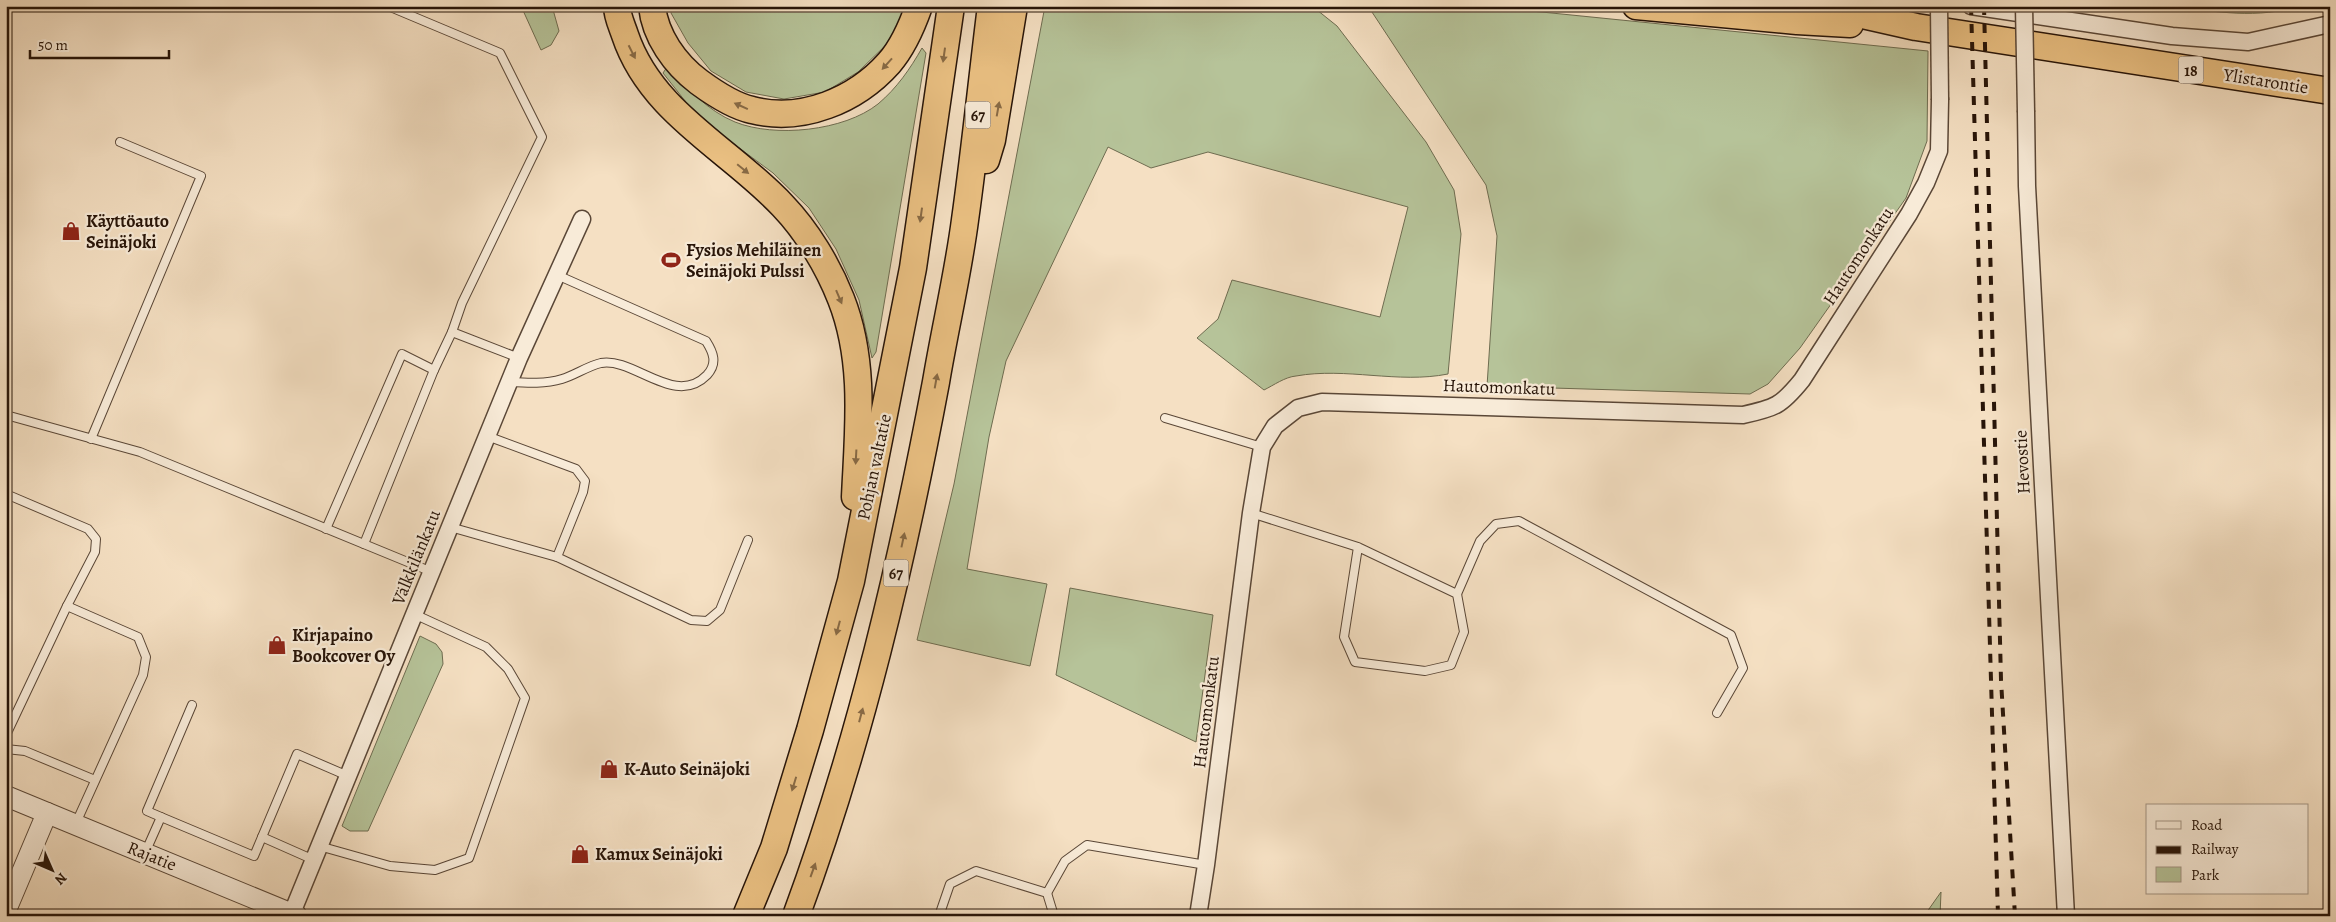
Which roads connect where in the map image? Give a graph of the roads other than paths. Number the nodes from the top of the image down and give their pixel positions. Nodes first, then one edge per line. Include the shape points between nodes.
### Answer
1 (388, 6) edge
2 (617, 6) edge
3 (652, 6) edge
4 (920, 6) edge
5 (951, 6) edge
6 (991, 6) edge
7 (1014, 6) edge
8 (1636, 6) edge
9 (1823, 6) edge
10 (1939, 6) edge
11 (1971, 6) edge
12 (2024, 6) edge
13 (2330, 24) edge
14 (1916, 27) junction
15 (2330, 91) edge
16 (120, 142) dead end
17 (582, 219) dead end
18 (965, 223) junction
19 (557, 275) junction
20 (452, 332) junction
21 (519, 358) junction
22 (434, 370) junction
23 (510, 382) junction
24 (6, 415) edge
25 (1165, 418) dead end
26 (487, 436) junction
27 (91, 439) junction
28 (1262, 446) junction
29 (6, 494) edge
30 (1251, 513) junction
31 (450, 527) junction
32 (326, 529) junction
33 (748, 540) dead end
34 (364, 544) junction
35 (1358, 547) junction
36 (557, 556) junction
37 (432, 572) junction
38 (851, 581) junction
39 (1457, 594) junction
40 (67, 606) junction
41 (414, 614) junction
42 (192, 705) dead end
43 (1717, 713) dead end
44 (6, 735) edge
45 (6, 749) edge
46 (348, 776) junction
47 (94, 780) junction
48 (6, 796) edge
49 (47, 813) junction
50 (161, 817) junction
51 (75, 825) junction
52 (262, 838) junction
53 (144, 853) junction
54 (317, 853) junction
55 (1206, 865) junction
56 (1047, 893) junction
57 (6, 910) edge
58 (294, 915) edge
59 (746, 916) edge
60 (796, 916) edge
61 (939, 916) edge
62 (1054, 916) edge
63 (1198, 916) edge
64 (2066, 916) edge

1 - 20 lane via 500,53 542,137 462,303
2 -> 38 highway via 630,48 649,83 673,110 784,206 816,250 841,298 858,371
4 -> 3 highway via 912,27 890,62 860,90 825,107 789,113 752,110 716,94 688,74 665,45
5 -> 38 highway, Pohjan valtatie via 913,268
6 - 18 highway, 67
18 -> 7 highway via 992,140
8 - 14 highway, 18 via 1797,21
9 - 14 highway, 18
10 - 28 street, Hautomonkatu, bridge via 1939,151 1922,191 1802,380 1772,409 1743,415 1322,402 1298,408 1275,426
11 - 13 street via 2172,36 2248,42
12 - 64 street, Hevostie, bridge via 2027,186
14 - 15 highway, Ylistarontie / 18
16 - 27 lane via 201,176
17 - 19 street, Välkkilänkatu
60 -> 18 highway, 67 via 848,759 887,618 925,439
19 - 21 street, Välkkilänkatu
19 - 23 lane via 706,341 714,354 712,369 698,384 680,387 603,363 544,383
20 - 21 lane
20 - 22 lane
21 - 23 street, Välkkilänkatu
22 - 32 lane via 402,354
22 - 34 lane
23 - 26 street, Välkkilänkatu
24 - 27 lane
25 - 28 lane
26 - 31 street, Välkkilänkatu
26 - 36 lane via 576,469 584,481 583,492
27 - 32 lane via 140,452
28 - 30 street, Hautomonkatu
29 - 40 lane via 88,529 96,539 94,552
30 - 35 lane
30 - 55 street, Hautomonkatu
31 - 36 lane
31 - 37 street, Välkkilänkatu
32 - 34 lane
33 - 36 lane via 720,610 707,621 691,620
34 - 37 lane
35 - 39 lane
35 - 39 lane via 1344,637 1355,662 1425,671 1451,665 1464,632
37 - 41 street, Välkkilänkatu
38 -> 59 highway, Pohjan valtatie via 774,848
39 - 43 lane via 1480,542 1496,524 1518,521 1731,635 1743,668
40 - 44 lane
40 - 47 lane via 138,637 146,657 143,675
41 - 46 street, Välkkilänkatu
41 - 54 lane via 486,647 508,669 525,698 469,858 436,870 390,866
42 - 50 lane via 146,811
45 - 47 lane via 25,751
46 - 52 lane via 297,754
46 - 54 street, Välkkilänkatu
47 - 51 lane
48 - 49 street, Rajatie
49 - 51 street, Rajatie
49 - 57 street
50 - 52 lane via 254,856
50 - 53 lane
51 - 53 street, Rajatie
52 - 54 lane
53 - 58 street, Rajatie
54 - 58 street, Välkkilänkatu
55 - 56 lane via 1087,845 1065,862
55 - 63 street, Hautomonkatu
56 - 61 lane via 976,871 950,884
56 - 62 lane

